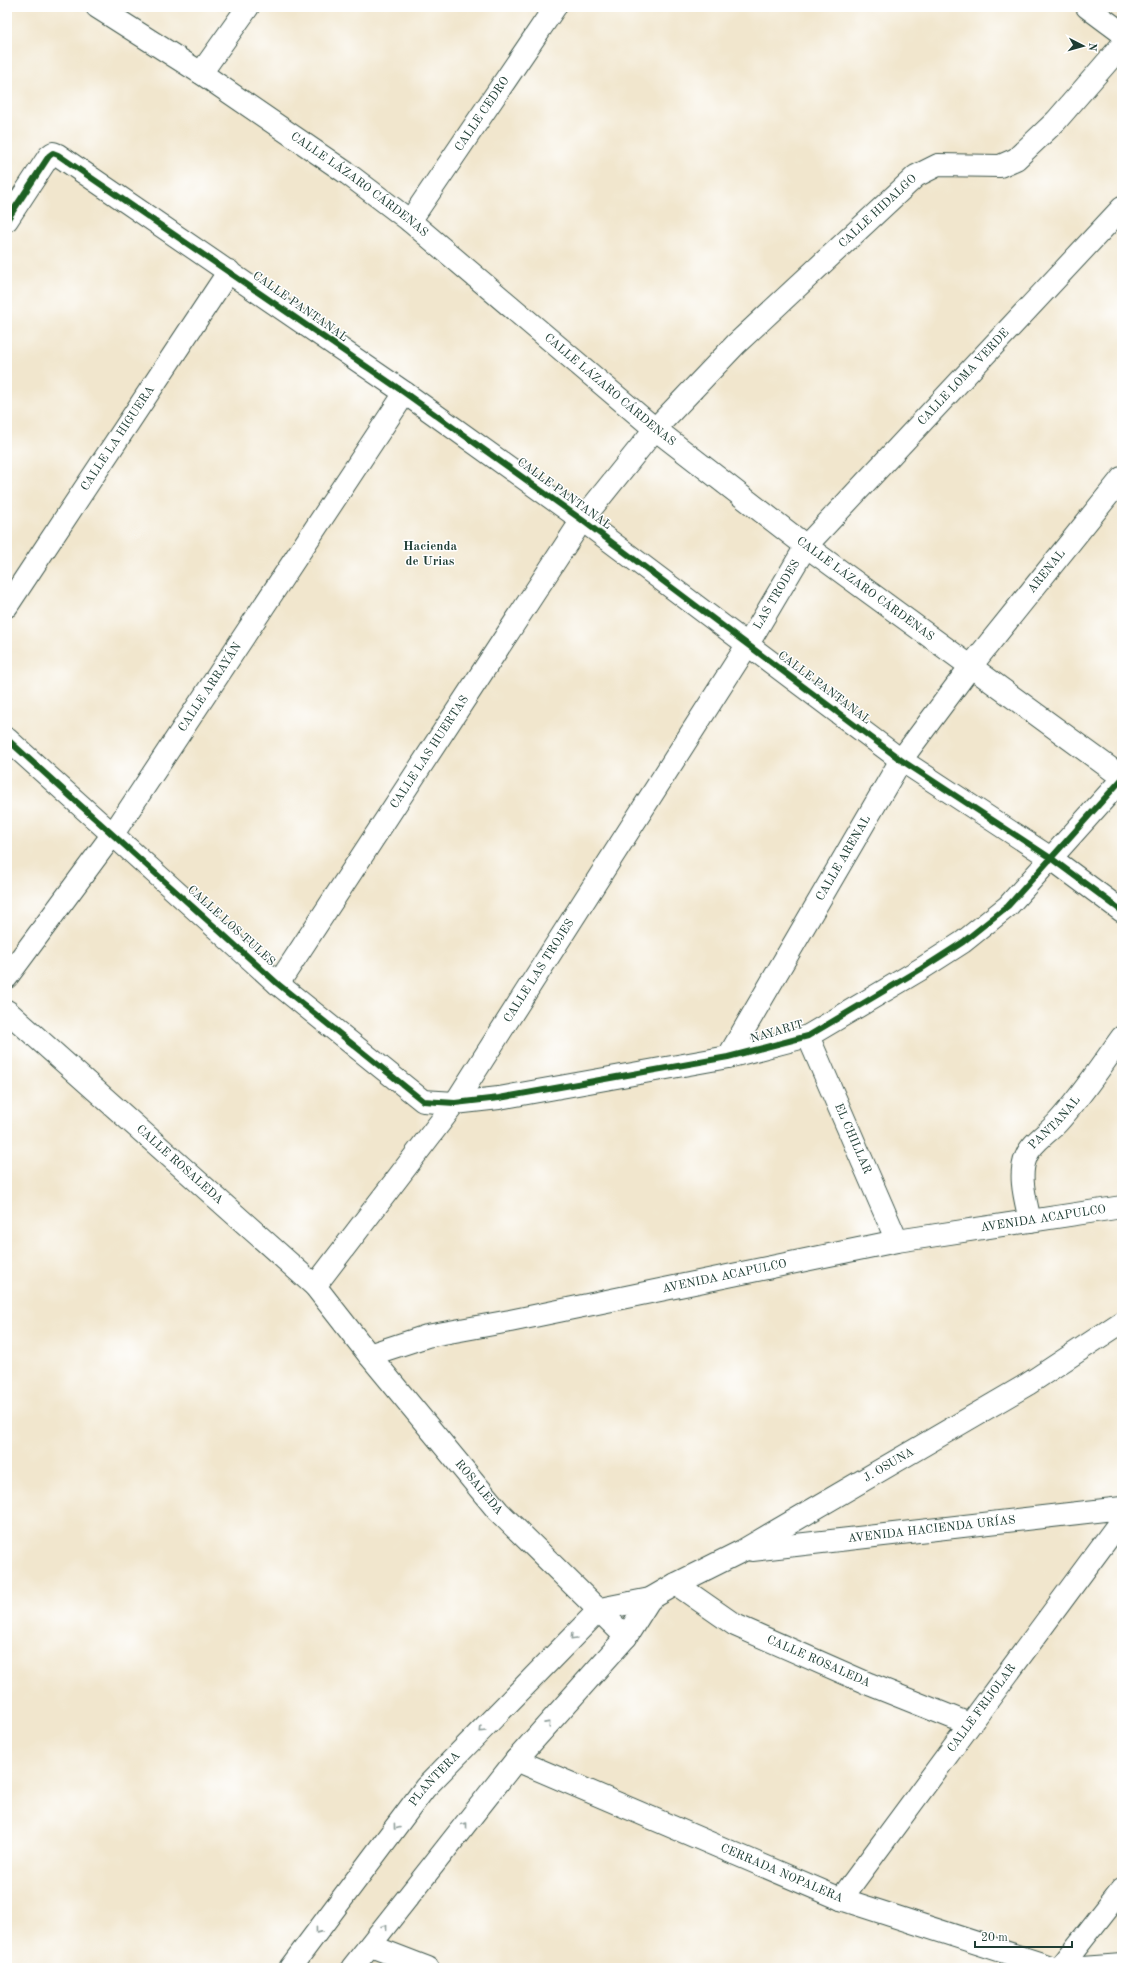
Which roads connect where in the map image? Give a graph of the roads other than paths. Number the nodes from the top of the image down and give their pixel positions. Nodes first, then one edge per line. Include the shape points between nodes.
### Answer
1 (97, 7) edge
2 (248, 7) edge
3 (555, 7) edge
4 (1087, 7) edge
5 (1122, 33) edge
6 (1122, 45) edge
7 (201, 73) junction
8 (1122, 208) edge
9 (7, 220) edge
10 (410, 221) junction
11 (229, 271) junction
12 (405, 393) junction
13 (654, 430) junction
14 (1122, 478) edge
15 (582, 520) junction
16 (806, 546) junction
17 (7, 606) edge
18 (748, 644) junction
19 (971, 666) junction
20 (7, 739) edge
21 (901, 760) junction
22 (1122, 778) edge
23 (113, 834) junction
24 (1052, 859) junction
25 (1122, 911) edge
26 (7, 977) edge
27 (278, 984) junction
28 (7, 1011) edge
29 (808, 1036) junction
30 (1122, 1037) edge
31 (728, 1057) junction
32 (455, 1103) junction
33 (1122, 1207) edge
34 (1030, 1221) junction
35 (897, 1241) junction
36 (315, 1286) junction
37 (1122, 1322) edge
38 (369, 1356) junction
39 (1122, 1508) edge
40 (1122, 1519) edge
41 (742, 1551) junction
42 (676, 1584) junction
43 (650, 1599) junction
44 (600, 1609) junction
45 (626, 1637) junction
46 (969, 1724) junction
47 (516, 1760) junction
48 (1122, 1889) edge
49 (841, 1898) junction
50 (371, 1946) junction
51 (1122, 1965) edge
52 (290, 1968) edge
53 (352, 1968) edge
54 (428, 1968) edge
55 (1054, 1968) edge
56 (1060, 1968) edge
57 (1082, 1968) edge

1 - 7 street, CALLE LÁZARO CÁRDENAS
2 - 7 street
3 - 10 street, CALLE CEDRO
4 - 5 street
6 - 13 street, CALLE HIDALGO via 1056,121 1016,159 1000,166 938,166 916,176 736,344
7 - 10 street, CALLE LÁZARO CÁRDENAS via 348,174
8 - 16 street, CALLE LOMA VERDE
9 - 11 street, CALLE PANTANAL via 48,156 58,154
10 - 13 street, CALLE LÁZARO CÁRDENAS
11 - 12 street, CALLE PANTANAL
11 - 17 street, CALLE LA HIGUERA
12 - 15 street, CALLE PANTANAL
12 - 23 street, CALLE ARRAYÁN
13 - 15 street, CALLE HIDALGO
13 - 16 street, CALLE LÁZARO CÁRDENAS
14 - 19 street, ARENAL
15 - 18 street, CALLE PANTANAL
15 - 27 street, CALLE LAS HUERTAS
16 - 18 street, LAS TRODES
16 - 19 street, CALLE LÁZARO CÁRDENAS
18 - 21 street, CALLE PANTANAL
18 - 32 street, CALLE LAS TROJES
19 - 21 street, CALLE ARENAL
19 - 22 street, CALLE LÁZARO CÁRDENAS
20 - 23 street, CALLE LOS TULES
21 - 24 street, CALLE PANTANAL
21 - 31 street, CALLE ARENAL
22 - 24 street, NAYARIT
23 - 26 street, CALLE ARRAYÁN
23 - 27 street, CALLE LOS TULES
24 - 25 street, CALLE PANTANAL
24 - 29 street, NAYARIT via 1008,906 963,942
27 - 32 street, CALLE LOS TULES via 423,1101
28 - 36 street, CALLE ROSALEDA
29 - 31 street, NAYARIT
29 - 35 street, EL CHILLAR
30 - 34 street, PANTANAL via 1057,1123 1026,1156 1022,1169
31 - 32 street, NAYARIT via 499,1098
32 - 36 street, CALLE LAS TROJES
33 - 34 street, AVENIDA ACAPULCO
34 - 35 street, AVENIDA ACAPULCO
35 - 38 street, AVENIDA ACAPULCO via 426,1336
36 - 38 street, CALLE ROSALEDA
37 - 41 street, J. OSUNA via 1028,1384
38 - 44 street, ROSALEDA via 498,1511
39 - 41 street, AVENIDA HACIENDA URÍAS
40 - 46 street, CALLE FRIJOLAR
41 - 42 street, J. OSUNA
42 - 43 street, J. OSUNA
42 - 46 street, CALLE ROSALEDA via 735,1625 869,1684
43 - 44 street, J. OSUNA
43 - 45 street, J. OSUNA
44 - 45 street, ROSALEDA
44 -> 52 street, PLANTERA via 425,1788
47 -> 45 street
46 - 49 street, CALLE FRIJOLAR
47 - 49 street, CERRADA NOPALERA
50 -> 47 street
48 - 56 street
49 - 55 street, CERRADA NOPALERA
50 - 53 street
50 - 54 street
51 - 57 street

